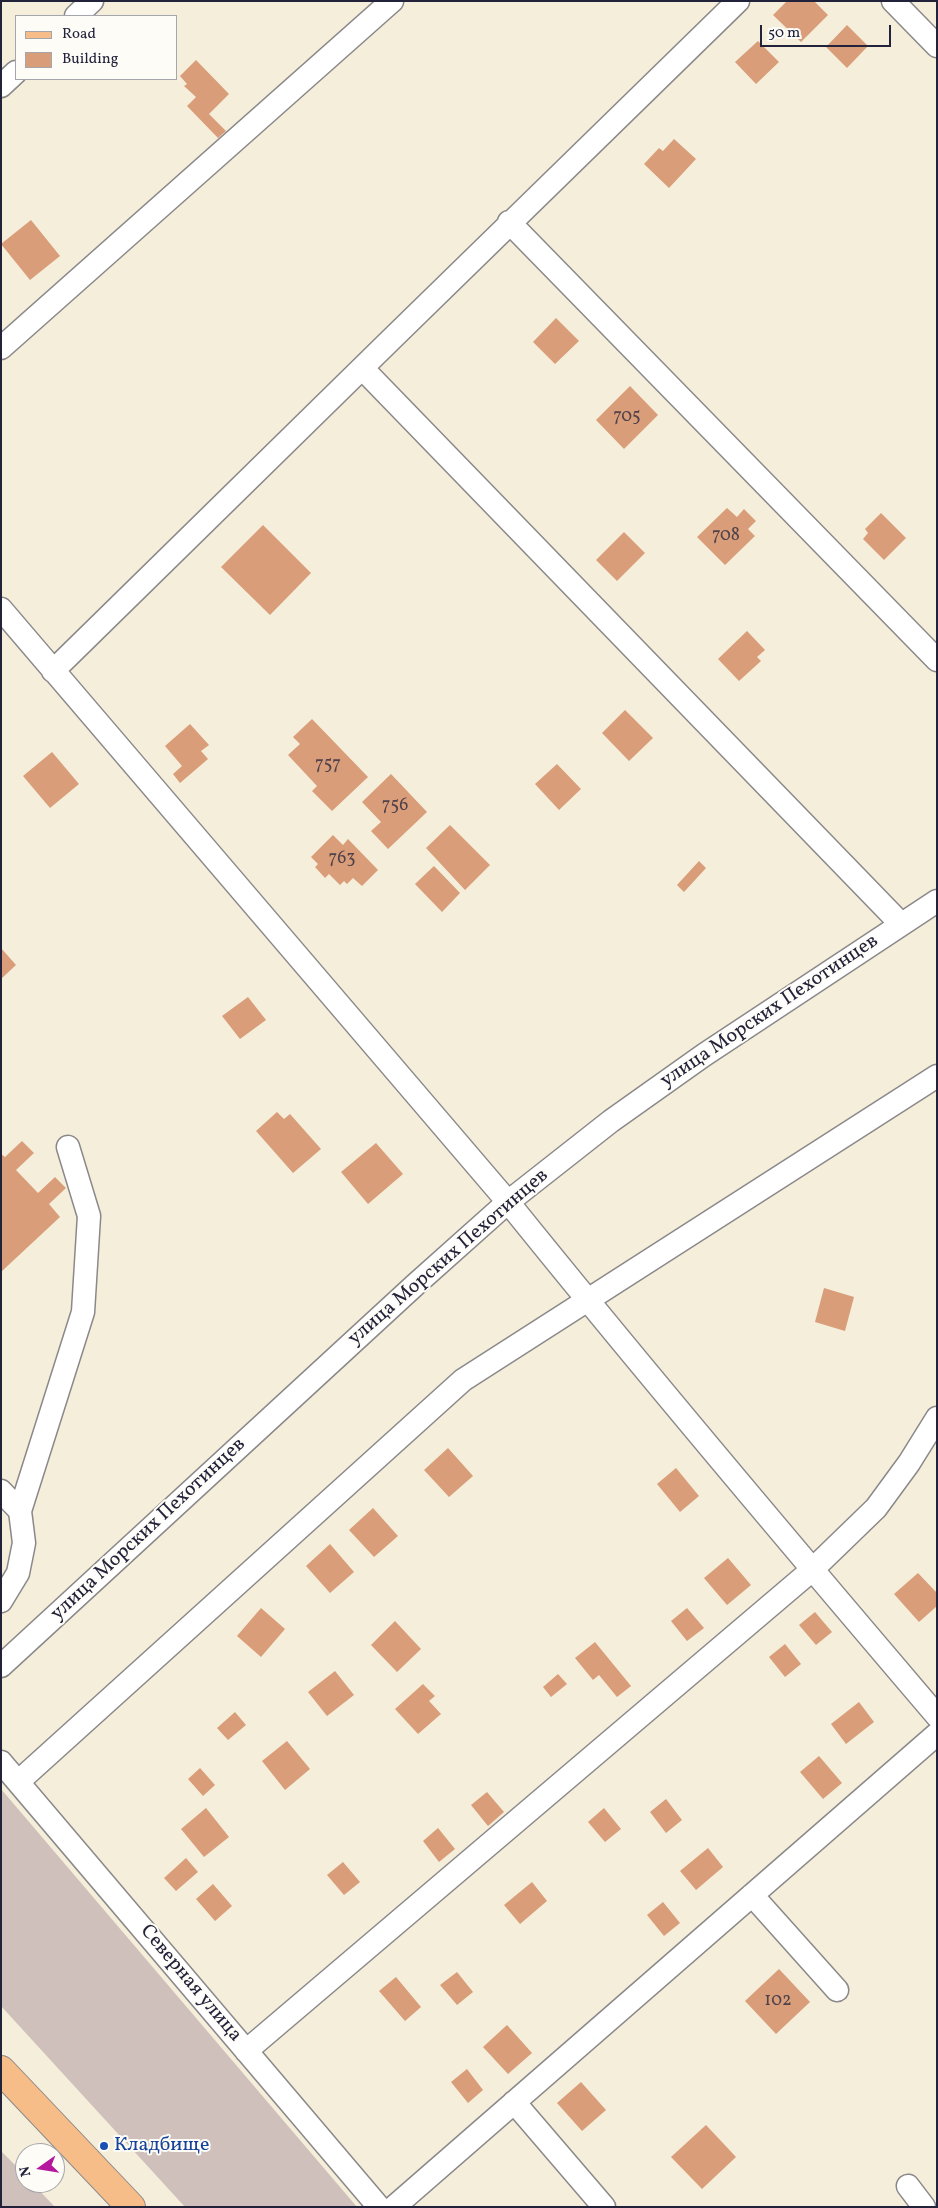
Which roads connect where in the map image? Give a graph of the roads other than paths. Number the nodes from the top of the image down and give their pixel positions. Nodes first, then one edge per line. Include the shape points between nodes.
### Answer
1 (92, 1) edge
2 (392, 1) edge
3 (738, 1) edge
4 (893, 1) edge
5 (77, 15) edge
6 (937, 46) edge
7 (15, 73) edge
8 (1, 86) edge
9 (509, 222) junction
10 (1, 348) edge
11 (363, 369) junction
12 (1, 610) edge
13 (937, 660) edge
14 (53, 671) junction
15 (937, 901) edge
16 (901, 924) junction
17 (937, 1076) edge
18 (68, 1147) dead end
19 (508, 1202) junction
20 (587, 1301) junction
21 (937, 1418) edge
22 (1, 1491) edge
23 (20, 1511) junction
24 (812, 1570) junction
25 (1, 1601) edge
26 (1, 1666) edge
27 (937, 1716) edge
28 (937, 1734) edge
29 (1, 1762) edge
30 (19, 1781) junction
31 (752, 1895) junction
32 (837, 1990) dead end
33 (246, 2051) junction
34 (1, 2070) edge
35 (514, 2102) junction
36 (908, 2186) dead end
37 (131, 2207) edge
38 (379, 2207) edge
39 (394, 2207) edge
40 (604, 2207) edge
41 (924, 2207) edge

1 - 5 street
2 - 10 street
3 - 9 street
4 - 6 street
7 - 8 street
9 - 11 street
9 - 13 street
11 - 14 street
11 - 16 street
12 - 14 street
14 - 19 street
15 - 16 street, улица Морских Пехотинцев
16 - 19 street, улица Морских Пехотинцев via 688,1066
17 - 20 street
18 - 23 street via 89,1216 83,1312
19 - 20 street
19 - 26 street, улица Морских Пехотинцев
20 - 24 street
20 - 30 street via 463,1380
21 - 24 street via 876,1508
22 - 23 street
23 - 25 street via 24,1543 18,1573
24 - 27 street
24 - 33 street
28 - 31 street
29 - 30 street, Северная улица
30 - 33 street, Северная улица
31 - 32 street
31 - 35 street
33 - 38 street, Северная улица
34 - 37 main road
35 - 39 street
35 - 40 street
36 - 41 street

